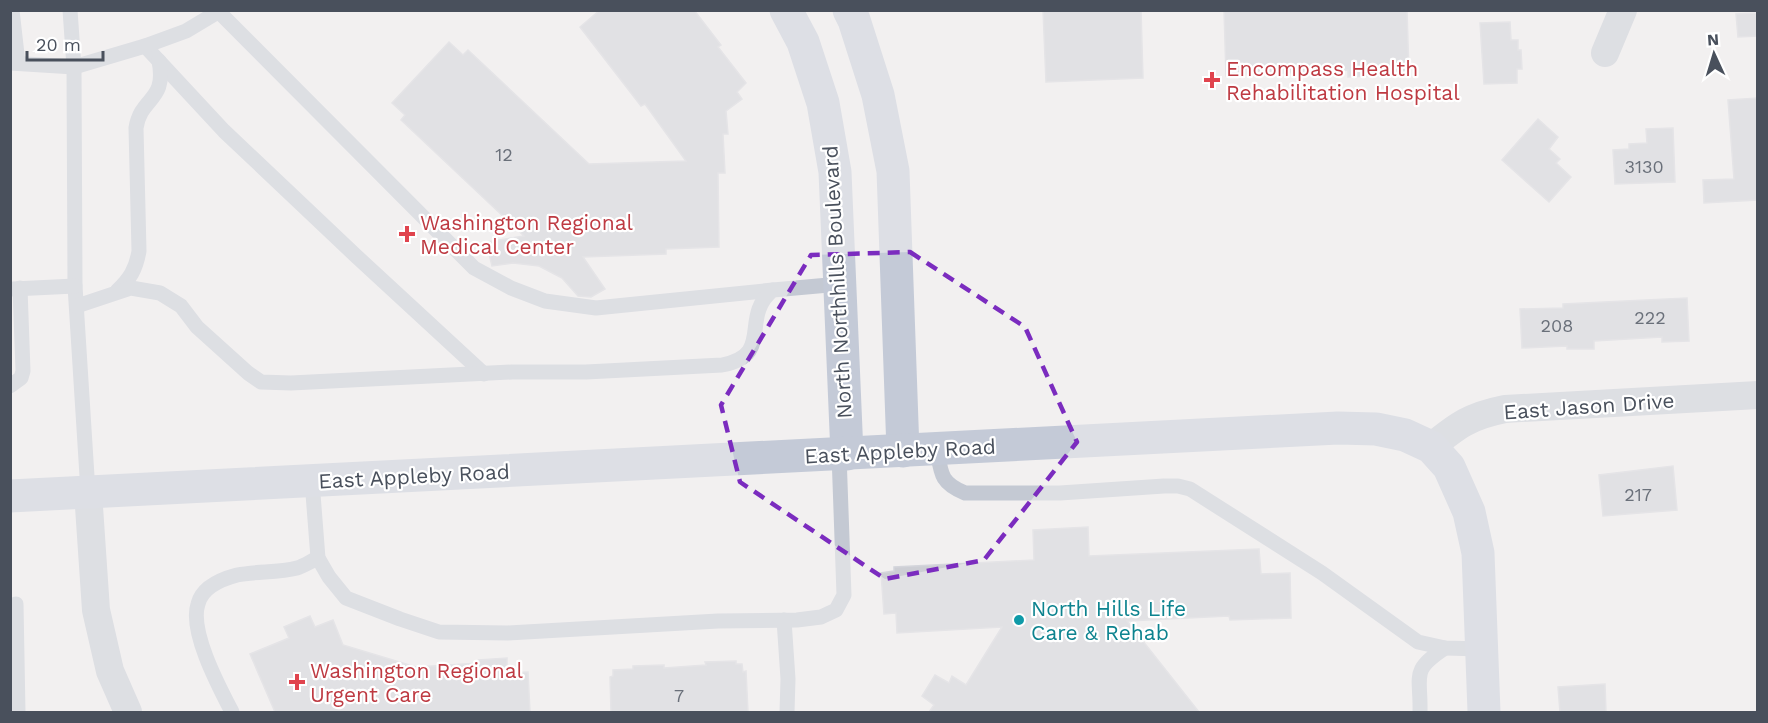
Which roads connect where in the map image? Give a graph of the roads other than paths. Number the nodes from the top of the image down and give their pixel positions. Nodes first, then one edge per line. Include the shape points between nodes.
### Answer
1 (12, 10) edge
2 (70, 10) edge
3 (786, 10) edge
4 (849, 10) edge
5 (1623, 10) edge
6 (220, 11) edge
7 (145, 46) junction
8 (1605, 53) dead end
9 (159, 61) junction
10 (14, 63) edge
11 (74, 67) junction
12 (840, 284) junction
13 (75, 286) junction
14 (15, 288) edge
15 (773, 290) junction
16 (115, 292) junction
17 (76, 306) junction
18 (483, 374) junction
19 (10, 386) edge
20 (1758, 395) edge
21 (1431, 447) junction
22 (937, 449) junction
23 (903, 451) junction
24 (843, 454) junction
25 (312, 481) junction
26 (88, 492) junction
27 (10, 496) edge
28 (318, 558) junction
29 (16, 604) dead end
30 (784, 620) junction
31 (1445, 648) junction
32 (1482, 649) junction
33 (18, 712) edge
34 (128, 712) edge
35 (232, 712) edge
36 (787, 712) edge
37 (1420, 712) edge
38 (1484, 712) edge

1 - 10 lane
2 - 11 lane
3 - 12 street, North Northhills Boulevard via 803,42 823,104 835,172
4 - 23 street via 878,95 892,171
5 - 8 street
6 - 7 lane via 186,31
6 - 15 lane via 474,268 512,288 545,301 596,308
7 - 9 lane
7 - 11 lane
9 - 16 lane via 159,88 138,115 136,128 138,261 134,272
9 - 18 lane via 224,131
10 - 11 lane
11 - 13 lane
12 - 15 lane
12 - 24 street, North Northhills Boulevard
13 - 14 lane
13 - 17 lane
14 - 19 lane via 23,371 21,378
15 - 18 lane via 759,308 752,349 735,363
16 - 17 lane
16 - 18 lane via 131,288 160,293 181,306 226,355 261,382
17 - 26 lane
20 - 21 street, East Jason Drive via 1505,409 1459,424
21 - 22 street, East Appleby Road via 1405,435 1376,429 1338,428
21 - 32 street, East Appleby Road via 1449,467 1468,512 1478,552
22 - 23 street, East Appleby Road
22 - 31 lane via 942,478 965,493 1059,493 1164,486 1190,489 1322,573 1408,636 1428,646
23 - 24 street, East Appleby Road
24 - 25 street, East Appleby Road
24 - 30 lane via 844,595 836,610 821,617
25 - 26 street, East Appleby Road
25 - 28 lane
26 - 27 street, East Appleby Road
26 - 34 street via 96,610 110,671
28 - 30 lane via 328,578 346,598 439,632 508,633
28 - 35 lane via 298,568 222,580 206,590 198,603 200,638
29 - 33 lane
30 - 36 lane
31 - 32 lane
31 - 37 lane via 1428,659 1419,672
32 - 38 street, East Appleby Road

